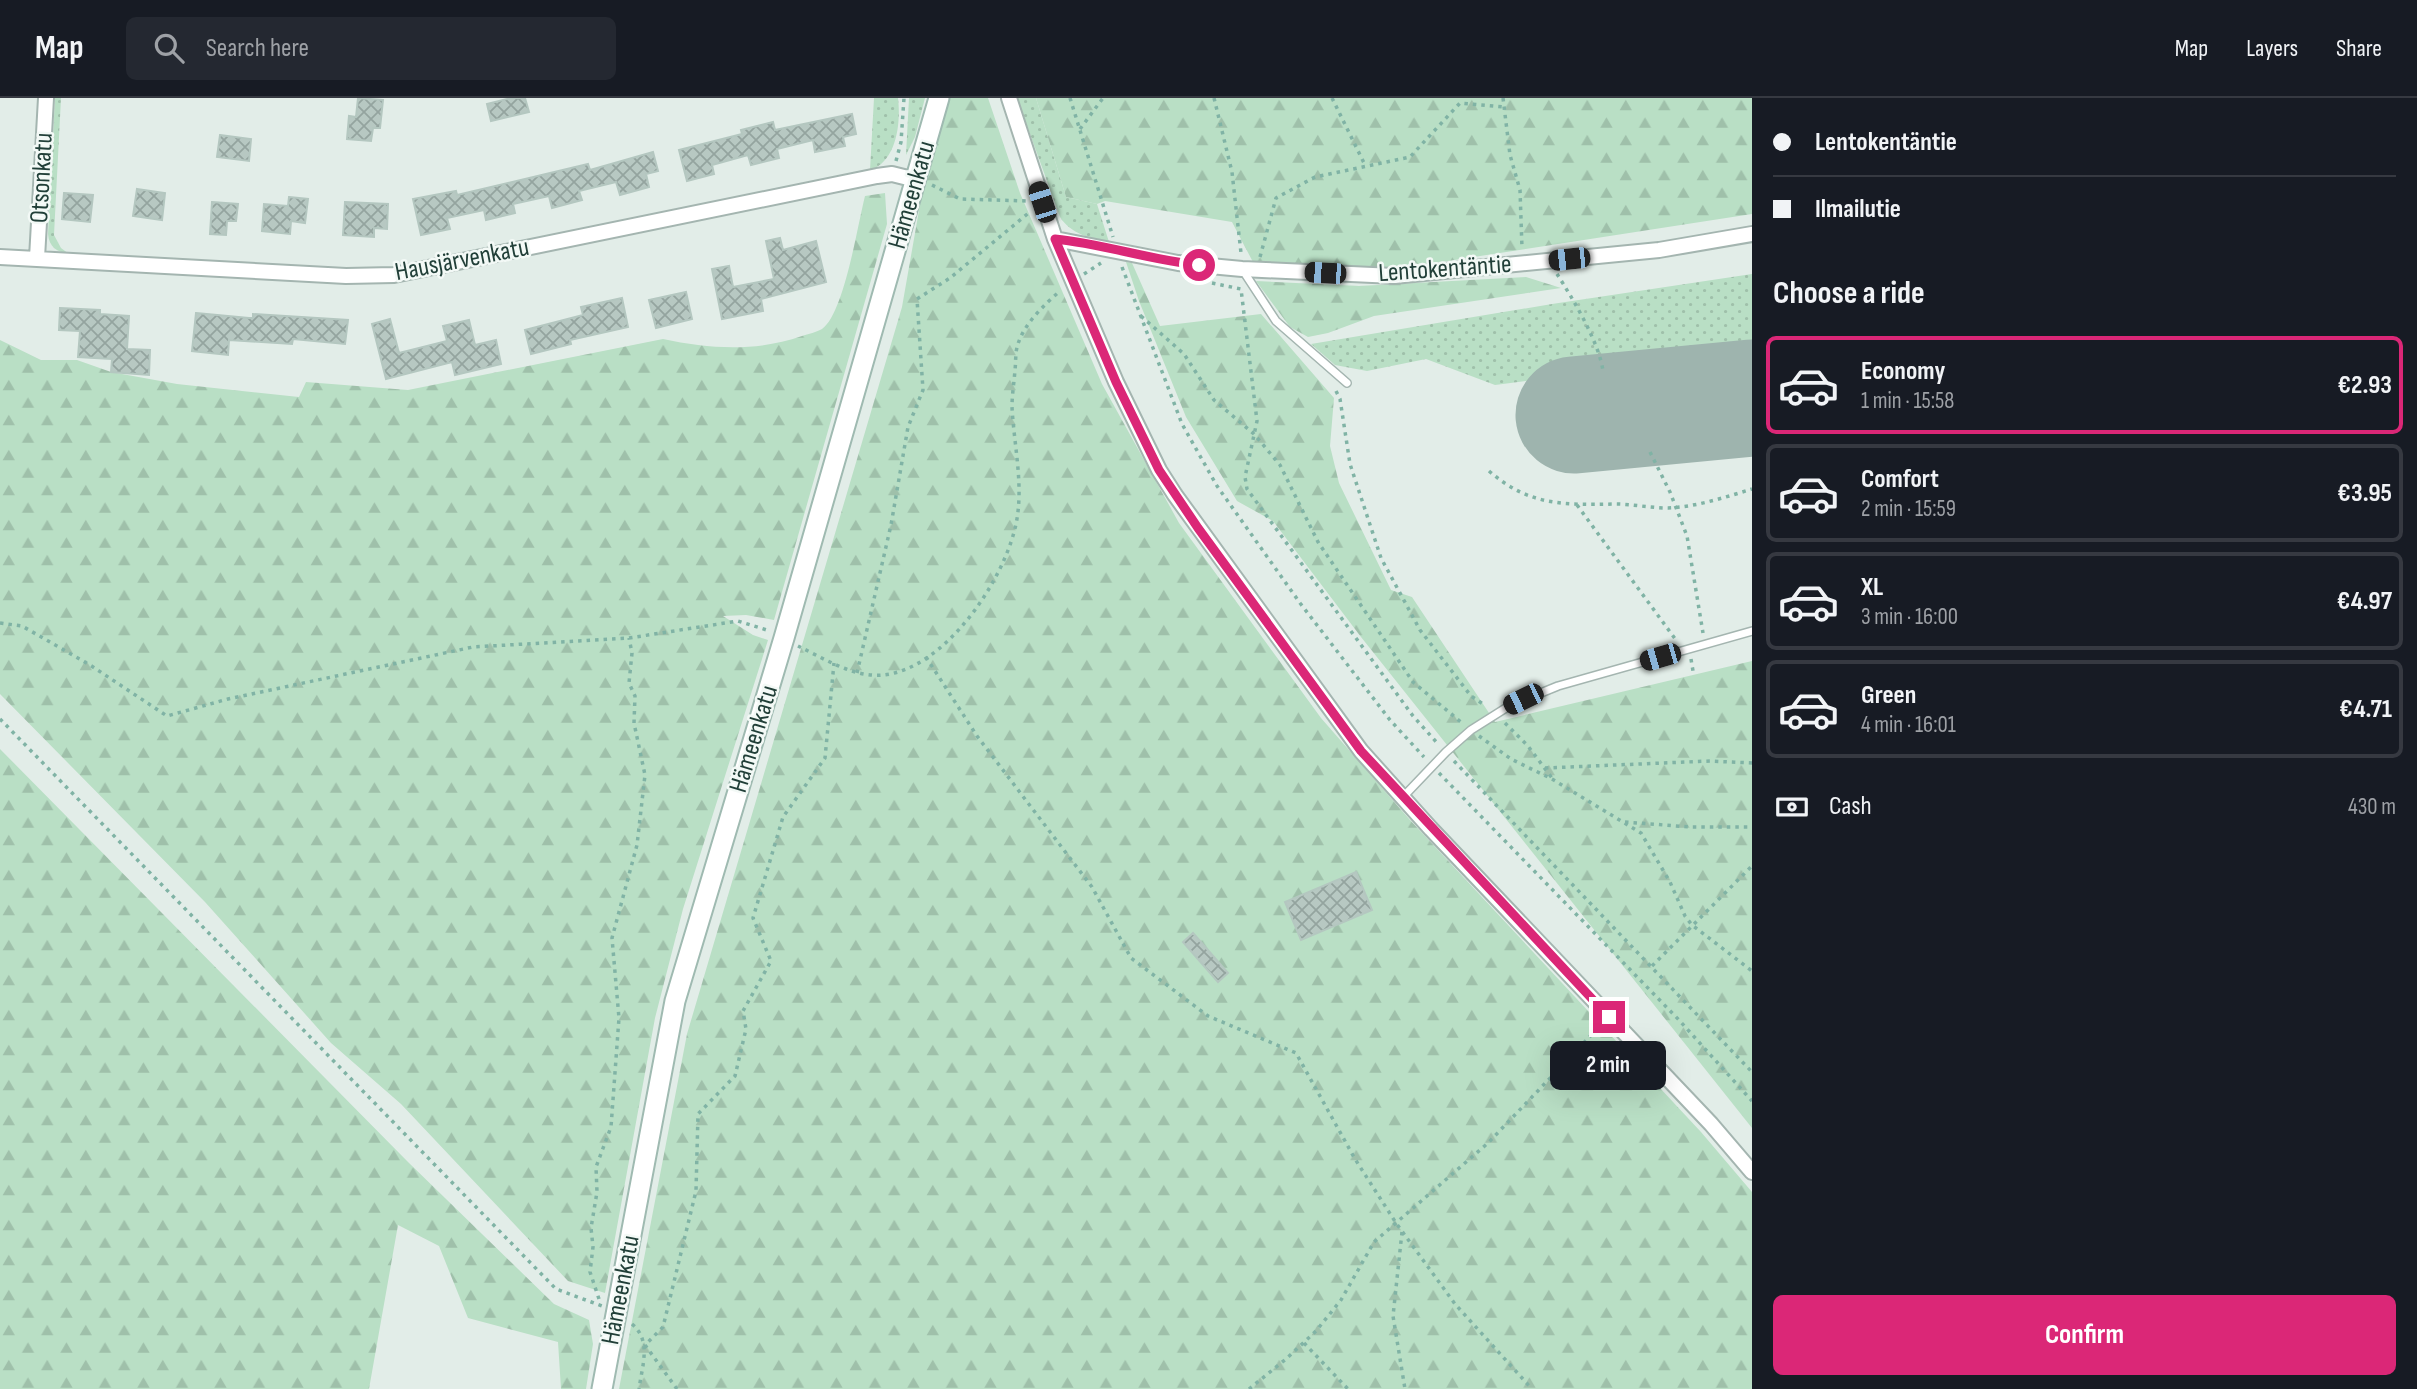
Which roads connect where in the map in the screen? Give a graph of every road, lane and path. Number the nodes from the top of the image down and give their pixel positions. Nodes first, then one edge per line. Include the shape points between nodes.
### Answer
1 (46, 98) edge
2 (904, 98) edge
3 (939, 98) edge
4 (1009, 98) edge
5 (1070, 98) edge
6 (1103, 98) edge
7 (1214, 98) edge
8 (1332, 98) edge
9 (1503, 98) edge
10 (1504, 107) junction
11 (1080, 130) junction
12 (1365, 165) junction
13 (892, 174) junction
14 (916, 180) junction
15 (1042, 202) junction
16 (1752, 234) edge
17 (1055, 239) junction
18 (1117, 251) junction
19 (0, 257) edge
20 (37, 258) junction
21 (1547, 261) junction
22 (1523, 264) junction
23 (1122, 266) junction
24 (1135, 268) dead end
25 (1249, 269) junction
26 (1073, 281) junction
27 (1201, 281) dead end
28 (1139, 315) junction
29 (1604, 371) dead end
30 (1347, 383) dead end
31 (1335, 389) dead end
32 (1254, 433) junction
33 (1650, 452) dead end
34 (1489, 471) dead end
35 (1752, 489) edge
36 (1576, 504) junction
37 (1677, 508) junction
38 (0, 623) edge
39 (1752, 631) edge
40 (629, 638) junction
41 (784, 638) junction
42 (1703, 645) junction
43 (1685, 650) junction
44 (926, 657) junction
45 (834, 663) junction
46 (1693, 671) dead end
47 (857, 673) junction
48 (1496, 714) junction
49 (0, 719) edge
50 (1471, 730) junction
51 (1446, 752) junction
52 (1752, 763) edge
53 (1432, 766) junction
54 (1545, 768) junction
55 (1552, 779) junction
56 (1402, 797) junction
57 (1622, 822) junction
58 (1752, 827) edge
59 (1752, 866) edge
60 (1692, 925) junction
61 (1652, 967) junction
62 (1752, 971) edge
63 (1609, 1017) junction
64 (1752, 1072) edge
65 (1752, 1101) edge
66 (1752, 1172) edge
67 (1396, 1223) junction
68 (1402, 1232) junction
69 (610, 1308) junction
70 (1304, 1343) junction
71 (645, 1345) junction
72 (602, 1389) edge
73 (639, 1389) edge
74 (677, 1389) edge
75 (1249, 1389) edge
76 (1348, 1389) edge
77 (1405, 1389) edge
78 (1532, 1389) edge

1 - 20 street, Otsonkatu
2 - 13 path via 901,142
3 - 14 main road, Hämeenkatu
4 - 15 street
5 - 11 path
6 - 11 path
7 - 25 path
8 - 12 path
9 - 10 path
10 - 12 path via 1460,103 1410,156
10 - 22 path via 1520,190
11 - 18 path
12 - 25 path via 1315,177 1276,198
13 - 14 street, Hausjärvenkatu
13 - 20 street, Hausjärvenkatu via 394,275
14 - 15 path via 960,199
14 - 41 main road, Hämeenkatu
15 - 17 street
15 - 47 path via 950,278 917,299 923,390 908,427
16 - 21 street, Lentokentäntie via 1660,250
17 - 18 street, Lentokentäntie
17 - 26 street
18 - 23 path
18 - 25 street, Lentokentäntie via 1178,263
19 - 20 street, Hausjärvenkatu
21 - 22 street, Lentokentäntie
21 - 29 path via 1589,331
22 - 25 street, Lentokentäntie via 1394,276
23 - 24 path
23 - 26 path via 1101,263
23 - 28 path
25 - 30 lane via 1276,321
26 - 44 path via 1027,326 1018,345 1012,405 1019,499 1004,561 977,610
26 - 56 street via 1159,470 1361,751
27 - 32 path via 1241,289
28 - 32 path via 1184,354 1214,400
28 - 53 path via 1182,424 1217,486 1300,603 1390,720
31 - 48 path via 1350,464 1381,558 1420,630 1471,695
32 - 50 path via 1280,465 1318,542 1413,682
32 - 51 path via 1247,489 1413,716
33 - 37 path
34 - 36 path via 1525,496
35 - 37 path
36 - 37 path
36 - 43 path
37 - 42 path via 1687,536
38 - 40 path via 22,626 90,664 167,716 473,648
39 - 42 lane
40 - 41 path via 738,621
40 - 69 path via 629,683 635,696 634,723 645,775 637,845 612,938 619,1018 611,1128 596,1167 590,1272
41 - 45 path
41 - 69 main road, Hämeenkatu via 675,1000
42 - 43 lane
43 - 46 path
43 - 48 lane via 1558,686
44 - 47 path via 882,676
44 - 67 path via 977,736 1092,887 1131,958 1208,1016 1296,1053
45 - 47 path
45 - 71 path via 825,758 783,817 753,919 771,961 743,1012 746,1029 735,1076 698,1114 696,1191 663,1326
48 - 50 lane
48 - 54 path
49 - 69 path via 556,1289
50 - 51 lane
50 - 55 path via 1511,760
51 - 53 lane
51 - 61 path
52 - 54 path
53 - 56 lane
53 - 65 path
54 - 55 path
55 - 57 path
56 - 63 street
57 - 58 path
57 - 60 path via 1641,833
59 - 60 path
60 - 61 path
60 - 62 path
61 - 64 path
63 - 66 street
63 - 67 path via 1488,1143
67 - 68 path
67 - 70 path via 1374,1242 1341,1300
68 - 77 path via 1393,1316
68 - 78 path via 1455,1304
69 - 71 path via 639,1329
69 - 72 main road, Hämeenkatu
70 - 75 path
70 - 76 path
71 - 73 path
71 - 74 path

